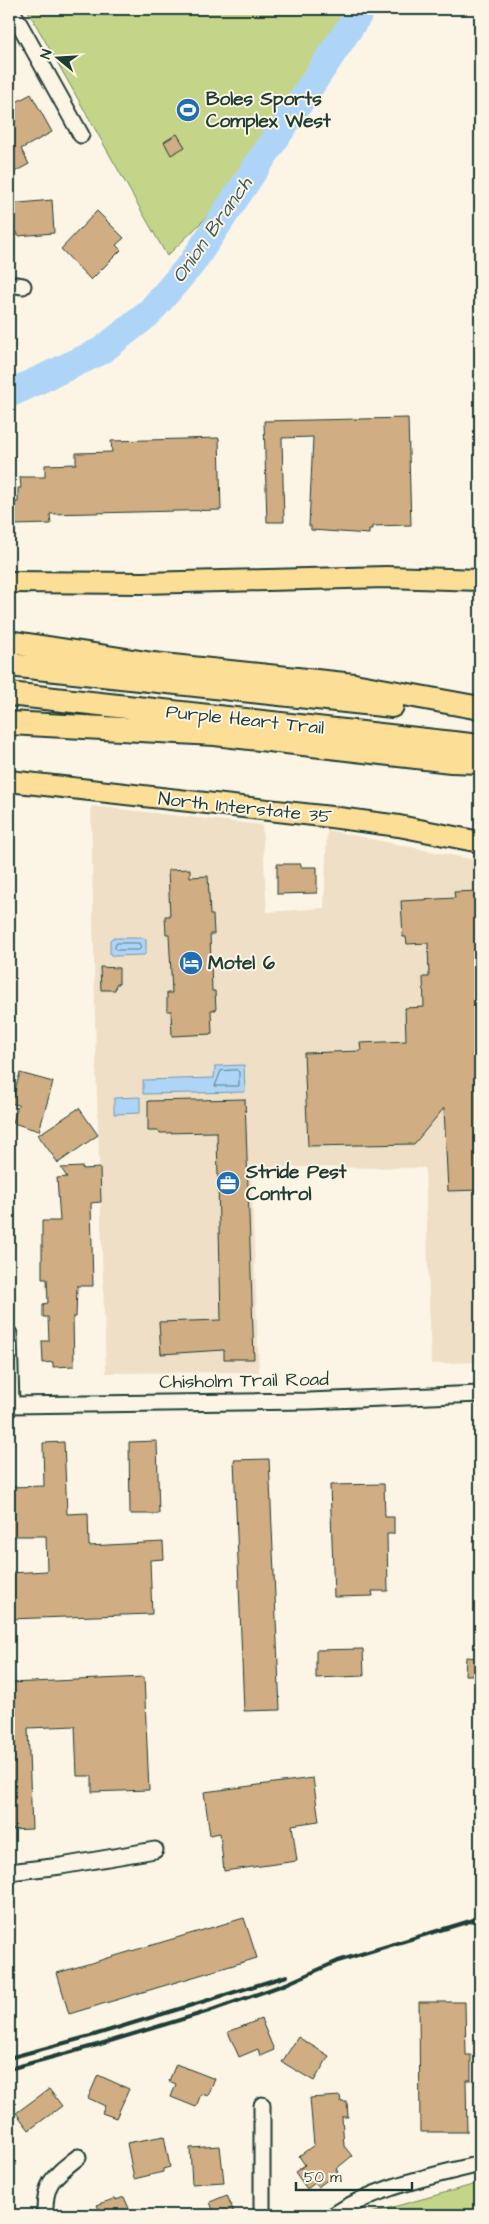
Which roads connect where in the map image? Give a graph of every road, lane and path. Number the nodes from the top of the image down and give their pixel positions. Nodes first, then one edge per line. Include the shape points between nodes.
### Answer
1 (11, 9) edge
2 (81, 135) dead end
3 (480, 580) edge
4 (9, 582) edge
5 (9, 642) edge
6 (9, 665) edge
7 (9, 694) edge
8 (480, 708) edge
9 (480, 715) edge
10 (9, 723) edge
11 (480, 746) edge
12 (480, 762) edge
13 (9, 781) edge
14 (480, 842) edge
15 (9, 1334) edge
16 (480, 1394) edge
17 (10, 1404) edge
18 (155, 1850) dead end
19 (9, 1872) edge
20 (262, 2105) dead end
21 (78, 2157) dead end
22 (480, 2164) edge
23 (45, 2215) edge
24 (262, 2215) edge
25 (334, 2215) edge

1 - 2 street
3 - 4 main road via 386,577 142,584
5 - 8 highway via 153,664 354,686
6 - 9 highway, Purple Heart Trail
7 - 11 highway, Purple Heart Trail
10 - 12 highway via 215,734
13 - 14 main road, North Interstate 35 via 399,826
15 - 17 street
16 - 17 street, Chisholm Trail Road via 309,1401
18 - 19 street
20 - 24 street
21 - 23 street via 54,2176 47,2186
22 - 25 street via 399,2184 360,2199

